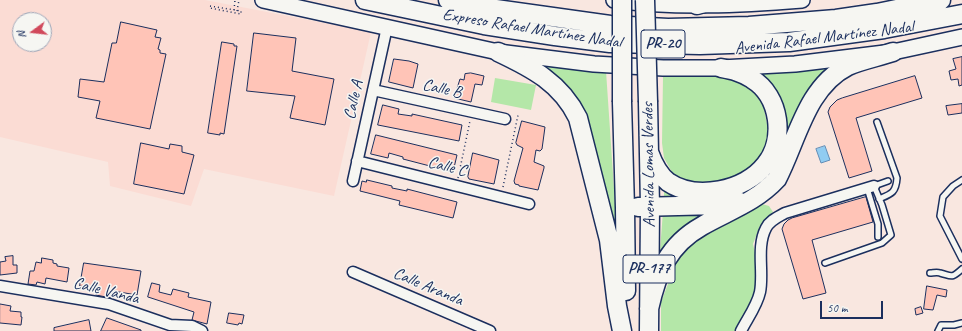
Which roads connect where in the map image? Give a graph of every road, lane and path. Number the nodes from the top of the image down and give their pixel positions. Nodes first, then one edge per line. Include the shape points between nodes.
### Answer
1 (236, 0) edge
2 (239, 0) edge
3 (263, 0) edge
4 (365, 0) edge
5 (448, 0) edge
6 (614, 0) edge
7 (622, 0) edge
8 (645, 0) edge
9 (714, 0) edge
10 (802, 0) edge
11 (941, 0) edge
12 (696, 4) junction
13 (234, 10) junction
14 (237, 11) junction
15 (962, 14) edge
16 (387, 27) junction
17 (962, 37) edge
18 (498, 52) junction
19 (893, 52) junction
20 (720, 68) junction
21 (373, 90) junction
22 (472, 111) junction
23 (518, 115) dead end
24 (505, 118) dead end
25 (877, 122) dead end
26 (649, 152) junction
27 (357, 161) junction
28 (962, 180) edge
29 (353, 181) dead end
30 (888, 181) dead end
31 (457, 186) junction
32 (870, 187) junction
33 (760, 195) junction
34 (501, 197) junction
35 (879, 199) junction
36 (529, 204) dead end
37 (650, 207) junction
38 (626, 208) junction
39 (878, 238) dead end
40 (962, 259) edge
41 (825, 263) dead end
42 (962, 269) edge
43 (354, 272) dead end
44 (930, 273) dead end
45 (0, 286) edge
46 (649, 308) junction
47 (962, 323) edge
48 (202, 331) edge
49 (490, 331) edge
50 (622, 331) edge
51 (626, 331) edge
52 (649, 331) edge
53 (741, 331) edge
54 (938, 331) edge

1 - 13 path
2 - 14 path
3 - 16 main road, Avenida Rafael Martínez Nadal
4 - 15 highway, Expreso Rafael Martínez Nadal / PR-20 via 484,25 610,43 700,45 789,42 884,29
5 - 11 highway, Expreso Rafael Martínez Nadal / PR-20 via 610,25 675,28 749,26 836,19
6 - 12 main road via 670,5
7 - 38 highway, Avenida Lomas Verdes / PR-177, bridge
8 - 26 highway, Avenida Lomas Verdes / PR-177, bridge
9 - 12 highway
10 - 12 main road via 721,6
13 - 14 path
13 - 14 path via 210,6 240,14 241,12
16 - 18 main road, Avenida Rafael Martínez Nadal
16 - 21 street, Calle A
17 - 19 main road, Avenida Rafael Martínez Nadal
18 - 20 main road, Avenida Rafael Martínez Nadal via 594,64
18 - 50 highway via 553,84 578,118 609,240
19 - 20 main road, Avenida Rafael Martínez Nadal via 795,64
19 - 33 highway via 848,66 823,86 809,107 777,179
20 - 26 highway via 739,72 751,78 760,85 773,104 778,131 766,165 750,179 729,188 688,190 668,182 653,164
21 - 22 street, Calle B
21 - 27 street, Calle A
22 - 24 street, Calle B
22 - 31 path
23 - 34 path
25 - 35 lane via 897,178 897,187 891,194
26 - 37 highway, Avenida Lomas Verdes / PR-177
27 - 29 street, Calle A
27 - 31 street, Calle C
28 - 40 lane via 943,197 940,216
30 - 32 lane
31 - 34 street, Calle C
32 - 35 lane
32 - 39 lane via 878,224
32 - 53 street via 774,218 766,227 762,242 759,298
33 - 37 highway via 718,205
33 - 46 highway via 701,226 680,241 662,267
34 - 36 street, Calle C
35 - 41 lane via 891,235 882,243
37 - 38 highway
37 - 46 highway, Avenida Lomas Verdes / PR-177
38 - 51 highway, Avenida Lomas Verdes / PR-177
42 - 44 lane via 952,276
43 - 49 street, Calle Aranda
45 - 48 street, Calle Vanda via 109,304 170,325 192,326
46 - 52 highway, Avenida Lomas Verdes / PR-177
47 - 54 lane via 941,326

